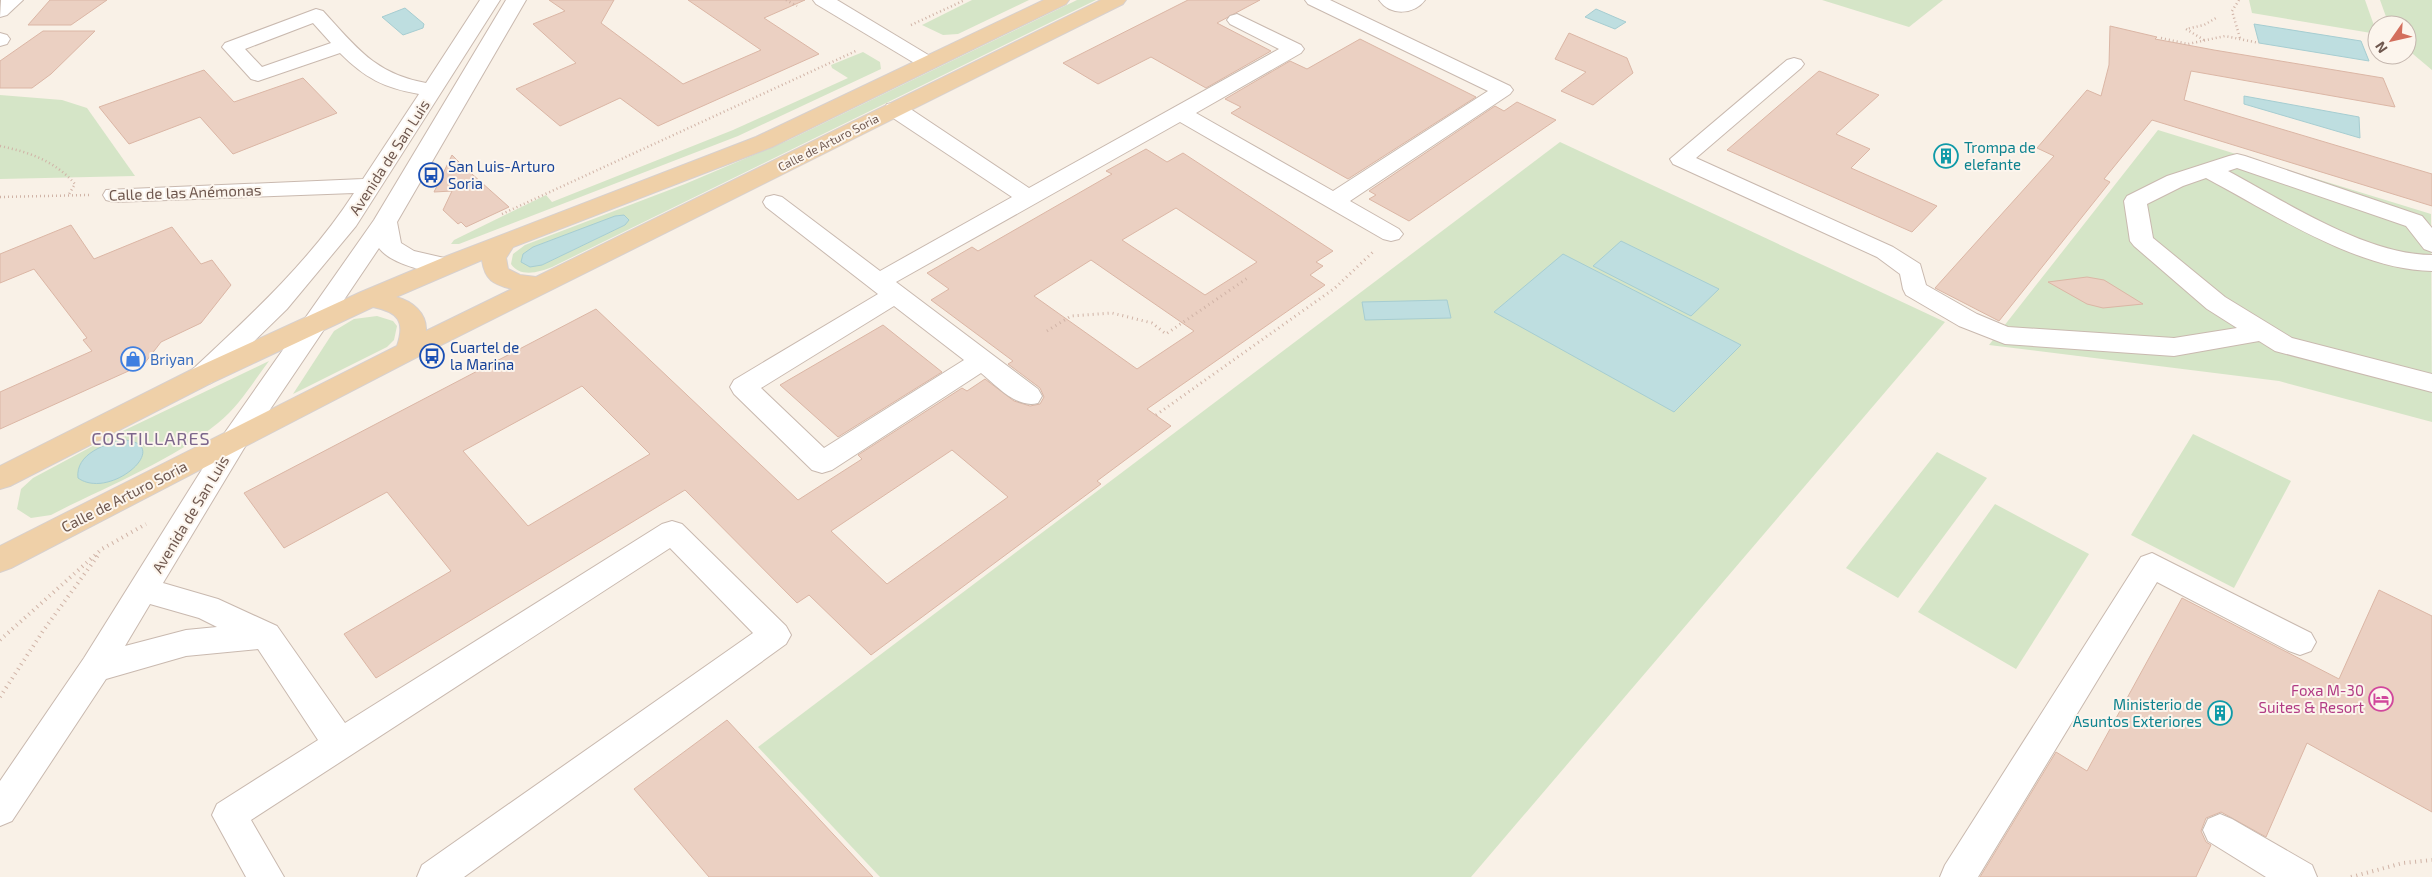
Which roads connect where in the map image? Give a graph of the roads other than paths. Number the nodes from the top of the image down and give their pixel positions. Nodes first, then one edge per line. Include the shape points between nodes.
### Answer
1 (13, 0) edge
2 (490, 0) edge
3 (516, 0) edge
4 (823, 0) edge
5 (1059, 0) edge
6 (1116, 0) edge
7 (1315, 0) edge
8 (1389, 0) edge
9 (1415, 0) edge
10 (0, 11) edge
11 (1237, 20) dead end
12 (344, 44) junction
13 (928, 63) junction
14 (1794, 64) dead end
15 (431, 90) junction
16 (895, 109) junction
17 (1180, 113) junction
18 (2208, 170) junction
19 (369, 186) junction
20 (114, 195) road end
21 (1027, 197) junction
22 (1334, 201) junction
23 (774, 202) dead end
24 (385, 222) junction
25 (1391, 234) road end
26 (505, 242) junction
27 (2432, 244) edge
28 (2432, 264) edge
29 (444, 266) junction
30 (542, 286) junction
31 (888, 288) junction
32 (370, 298) junction
33 (318, 322) junction
34 (2264, 332) junction
35 (408, 351) junction
36 (982, 360) junction
37 (202, 376) junction
38 (2432, 383) edge
39 (1029, 396) dead end
40 (236, 438) junction
41 (0, 478) edge
42 (0, 560) edge
43 (144, 590) junction
44 (266, 635) junction
45 (2300, 642) dead end
46 (95, 668) junction
47 (340, 744) junction
48 (0, 810) edge
49 (2220, 830) dead end
50 (266, 877) edge
51 (435, 877) edge
52 (1958, 877) edge
53 (2299, 877) edge

1 - 10 street
2 - 15 street, Avenida de San Luis
3 - 24 street, Avenida de San Luis
4 - 13 street
5 - 13 main road, Calle de Arturo Soria
6 - 16 main road, Calle de Arturo Soria
7 - 22 street via 1503,90
8 - 9 street via 1404,7
11 - 17 street via 1294,49
12 - 12 street, Avenida de San Luis via 316,15 232,47 258,75
12 - 15 street, Avenida de San Luis via 378,75 400,84
13 - 26 main road, Calle de Arturo Soria via 764,142
14 - 34 street via 1682,159 1885,252 1911,270 1914,290 1968,320 2005,335 2174,347
15 - 19 street, Avenida de San Luis
16 - 21 street
16 - 30 main road, Calle de Arturo Soria
17 - 21 street
17 - 22 street
18 - 27 street via 2237,161 2414,221
18 - 28 street via 2377,256 2412,264
18 - 34 street via 2175,180 2135,201 2142,241 2216,303
19 - 20 street, Calle de las Anémonas
19 - 37 street, Avenida de San Luis via 348,221 319,257 278,303
21 - 31 street
22 - 25 street
23 - 31 street
24 - 29 street via 390,246 406,257
24 - 33 street, Avenida de San Luis
26 - 29 main road, Calle de Arturo Soria
26 - 30 main road via 494,258 496,272 517,283
29 - 32 main road, Calle de Arturo Soria
30 - 35 main road, Calle de Arturo Soria
31 - 36 street
31 - 36 street via 743,388 822,463
32 - 33 main road, Calle de Arturo Soria
32 - 35 main road via 395,303 407,311 415,334
33 - 37 main road, Calle de Arturo Soria
33 - 40 street, Avenida de San Luis
34 - 38 street via 2284,345
35 - 40 main road, Calle de Arturo Soria
36 - 39 street
37 - 41 main road, Calle de Arturo Soria
40 - 42 main road, Calle de Arturo Soria
40 - 43 street, Avenida de San Luis
43 - 44 street via 206,608
43 - 46 street, Avenida de San Luis
44 - 46 street via 186,643
44 - 47 street
45 - 52 street via 2152,565
46 - 48 street, Avenida de San Luis
47 - 50 street via 228,815
47 - 51 street via 672,532 776,635
49 - 53 street

